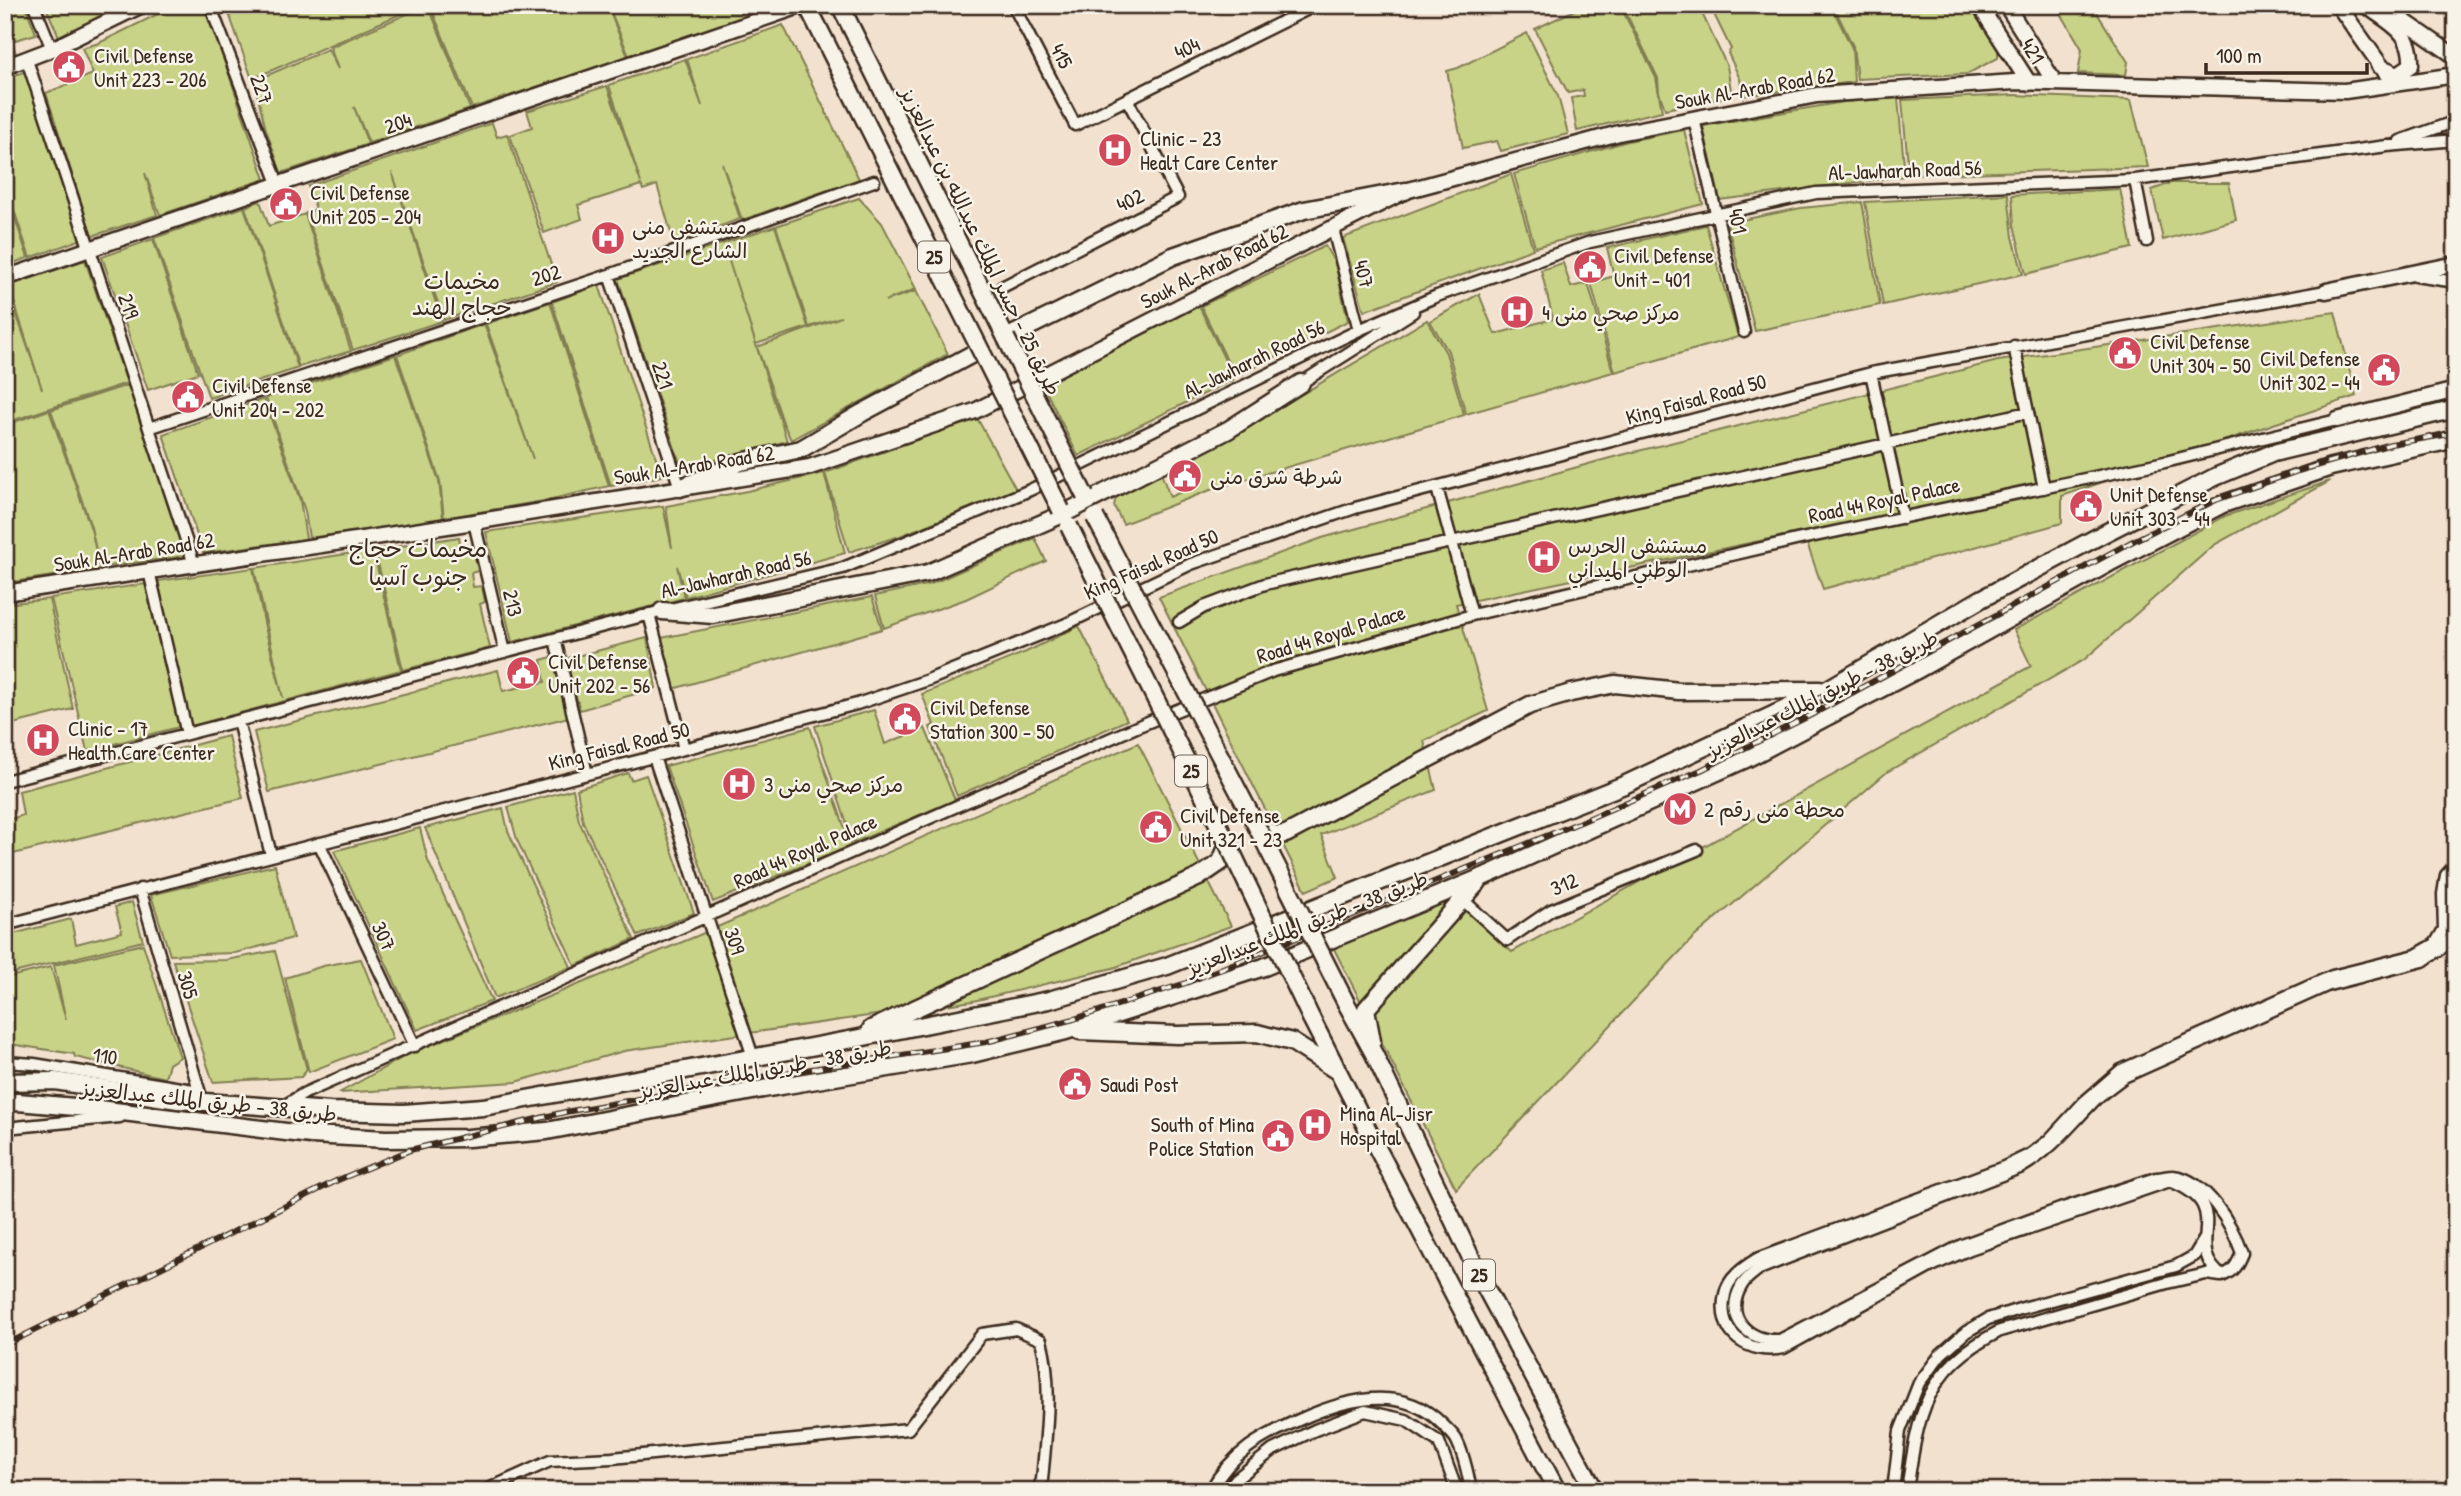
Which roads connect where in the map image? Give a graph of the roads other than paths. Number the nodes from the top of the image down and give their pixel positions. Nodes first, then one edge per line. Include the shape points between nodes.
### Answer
1 (34, 5) edge
2 (142, 5) edge
3 (210, 5) edge
4 (805, 5) edge
5 (840, 5) edge
6 (1013, 5) edge
7 (1316, 5) edge
8 (1979, 5) edge
9 (2006, 5) edge
10 (2338, 5) edge
11 (2365, 5) edge
12 (2381, 5) edge
13 (52, 49) junction
14 (2456, 57) edge
15 (27, 60) junction
16 (2379, 66) junction
17 (5, 67) edge
18 (2456, 75) edge
19 (2029, 83) junction
20 (2055, 83) junction
21 (2396, 83) junction
22 (1127, 99) junction
23 (1694, 119) junction
24 (2456, 121) edge
25 (1075, 125) joint
26 (2456, 140) edge
27 (2386, 146) junction
28 (2135, 180) junction
29 (874, 181) dead end
30 (279, 186) junction
31 (1405, 191) junction
32 (1716, 215) junction
33 (1333, 229) junction
34 (2147, 241) dead end
35 (90, 249) junction
36 (2456, 264) edge
37 (2406, 274) junction
38 (609, 275) junction
39 (5, 278) edge
40 (2456, 282) edge
41 (1002, 287) dead end
42 (2326, 291) joint
43 (1437, 296) junction
44 (1359, 330) junction
45 (1744, 332) dead end
46 (1006, 338) junction
47 (2014, 346) junction
48 (980, 350) junction
49 (1871, 373) junction
50 (1301, 383) joint
51 (2456, 390) edge
52 (2456, 409) edge
53 (2028, 412) junction
54 (2337, 420) joint
55 (149, 428) junction
56 (2456, 439) edge
57 (1887, 444) junction
58 (680, 488) junction
59 (1437, 488) junction
60 (2044, 488) junction
61 (1086, 499) junction
62 (1064, 516) junction
63 (1903, 518) junction
64 (474, 522) junction
65 (1453, 541) junction
66 (194, 564) junction
67 (149, 571) junction
68 (5, 593) edge
69 (656, 613) junction
70 (1472, 615) junction
71 (1179, 622) dead end
72 (555, 639) junction
73 (505, 652) junction
74 (1826, 690) junction
75 (238, 721) junction
76 (187, 734) junction
77 (684, 749) junction
78 (654, 757) junction
79 (587, 774) junction
80 (5, 781) edge
81 (1256, 825) junction
82 (319, 843) junction
83 (1228, 844) junction
84 (1697, 850) dead end
85 (271, 855) junction
86 (2456, 864) edge
87 (1483, 877) junction
88 (140, 889) junction
89 (1462, 899) junction
90 (706, 917) junction
91 (5, 925) edge
92 (2456, 933) edge
93 (1066, 1031) junction
94 (848, 1040) junction
95 (415, 1046) junction
96 (1374, 1054) junction
97 (752, 1057) junction
98 (5, 1062) edge
99 (1338, 1072) junction
100 (5, 1082) edge
101 (200, 1096) junction
102 (5, 1103) edge
103 (282, 1107) junction
104 (139, 1115) junction
105 (5, 1128) edge
106 (2205, 1238) junction
107 (2222, 1276) junction
108 (484, 1491) edge
109 (1037, 1491) edge
110 (1210, 1491) edge
111 (1227, 1491) edge
112 (1457, 1491) edge
113 (1471, 1491) edge
114 (1557, 1491) edge
115 (1595, 1491) edge
116 (1893, 1491) edge
117 (1908, 1491) edge

1 - 13 street
2 - 13 main road
3 - 30 street, 227
4 - 30 main road, 204
4 - 48 main road, 25, bridge
5 - 46 main road, طريق 25 - جسر الملك عبدالله بن عبدالعزيز / 25
6 - 25 street, 415
7 - 22 street, 404
8 - 19 main road, 421
9 - 20 main road
10 - 16 main road
11 - 16 main road via 2404,34 2412,49 2411,65 2398,74
12 - 14 main road
13 - 15 main road
15 - 17 main road
15 - 35 street, 219
16 - 21 main road
18 - 21 main road, Souk Al-Arab Road 62
19 - 20 main road, Souk Al-Arab Road 62
19 - 23 main road, Souk Al-Arab Road 62 via 1817,95
20 - 21 main road, Souk Al-Arab Road 62 via 2345,91
22 - 25 street, 404
22 - 41 street, 402 via 1178,197
23 - 31 main road, Souk Al-Arab Road 62 via 1619,133
23 - 32 street, 401
24 - 27 street
26 - 27 street
27 - 28 street, Al-Jawharah Road 56
28 - 32 street, Al-Jawharah Road 56 via 1816,193
28 - 34 street
29 - 38 street, 202
30 - 35 main road, 204
31 - 33 main road, Souk Al-Arab Road 62
31 - 46 main road via 1304,210 1173,256
32 - 43 street, Al-Jawharah Road 56 via 1590,242
32 - 45 street, 401
33 - 44 street, 407
33 - 58 main road, Souk Al-Arab Road 62 via 975,411 810,467
35 - 39 main road, 204
35 - 55 street, 219
36 - 37 main road
37 - 40 street
37 - 42 main road
38 - 55 street, 202
38 - 58 street, 221
42 - 47 street, King Faisal Road 50
43 - 44 street, Al-Jawharah Road 56
43 - 50 street, Al-Jawharah Road 56
44 - 69 street, Al-Jawharah Road 56 via 1030,490 843,568
46 - 61 main road, طريق 25 - جسر الملك عبدالله بن عبدالعزيز / 25, bridge
47 - 49 street, King Faisal Road 50
47 - 53 street
48 - 58 main road via 801,449 741,463
48 - 62 main road, 25, bridge
49 - 57 street
49 - 59 street, King Faisal Road 50
50 - 61 main road via 1228,430
51 - 54 main road, Road 44 Royal Palace
52 - 74 main road, طريق 38 - طريق الملك عبدالعزيز via 2273,453 2215,477 1981,599
53 - 57 street
53 - 60 street
54 - 60 street, Road 44 Royal Palace
55 - 66 street, 219
56 - 87 main road, طريق 38 - طريق الملك عبدالعزيز via 2331,467 2222,504 1746,759
57 - 63 street
57 - 65 street
58 - 64 main road, Souk Al-Arab Road 62
59 - 65 street
59 - 77 street, King Faisal Road 50 via 1355,508 1191,564 1064,625 928,680 857,704
60 - 63 street, Road 44 Royal Palace
61 - 62 main road
61 - 81 main road, طريق 25 - جسر الملك عبدالله بن عبدالعزيز / 25, bridge
62 - 69 main road via 928,573 713,615
62 - 83 main road, 25, bridge
63 - 70 street, Road 44 Royal Palace
64 - 66 main road, Souk Al-Arab Road 62
64 - 73 street, 213
65 - 70 street
65 - 71 street via 1265,584 1204,607
66 - 67 main road, Souk Al-Arab Road 62
67 - 68 main road, Souk Al-Arab Road 62
67 - 76 street
69 - 72 street, Al-Jawharah Road 56
69 - 77 street
70 - 90 street, Road 44 Royal Palace via 1273,671
72 - 73 street, Al-Jawharah Road 56
72 - 79 street
73 - 75 street, Al-Jawharah Road 56
74 - 81 main road via 1679,691 1615,684 1571,693 1530,705 1286,834 1275,835
74 - 94 main road, طريق 38 - طريق الملك عبدالعزيز via 1624,785 1167,966 1049,1000
75 - 76 street, Al-Jawharah Road 56
75 - 85 street
76 - 80 street, Al-Jawharah Road 56
77 - 78 street, King Faisal Road 50
78 - 79 street, King Faisal Road 50
78 - 90 street, 309
79 - 82 street, King Faisal Road 50
81 - 96 main road, 25, bridge
82 - 85 street, King Faisal Road 50
82 - 95 street, 307
83 - 94 main road via 1221,862 1199,877
83 - 99 main road, 25, bridge
84 - 89 street, 312 via 1551,910 1507,940
85 - 88 street, King Faisal Road 50
86 - 106 street via 2446,875 2444,929 2435,944 2416,955 2332,976 2121,1070 2048,1140 2013,1163 1757,1259 1738,1272 1725,1293 1724,1319 1736,1338 1752,1348 1784,1348 1970,1249 2170,1181 2187,1188 2203,1205 2208,1221
87 - 89 main road
87 - 93 main road, طريق 38 - طريق الملك عبدالعزيز via 1264,967
88 - 91 street, King Faisal Road 50
88 - 101 street, 305
89 - 96 main road via 1366,1009
90 - 95 street, Road 44 Royal Palace
90 - 97 street, 309
92 - 107 street via 2423,961 2329,985 2124,1077 2056,1143 2022,1167 1759,1269 1744,1281 1736,1296 1735,1312 1754,1336 1780,1340 1962,1245 2060,1209 2172,1176 2201,1190 2233,1229 2242,1253 2237,1266
93 - 99 main road via 1257,1033 1292,1042
93 - 104 main road, طريق 38 - طريق الملك عبدالعزيز via 972,1054 547,1131 386,1139 311,1136
94 - 97 main road, طريق 38 - طريق الملك عبدالعزيز
95 - 103 street, Road 44 Royal Palace
96 - 115 main road, 25 via 1483,1283
97 - 103 main road, طريق 38 - طريق الملك عبدالعزيز via 482,1107 404,1113
98 - 101 street, 110
99 - 114 main road, 25
100 - 101 main road, طريق 38 - طريق الملك عبدالعزيز via 55,1081 178,1100
101 - 103 main road, طريق 38 - طريق الملك عبدالعزيز
102 - 104 main road, طريق 38 - طريق الملك عبدالعزيز
104 - 105 street
106 - 107 street via 2210,1266
106 - 116 street via 2194,1256 2176,1266 1988,1319 1966,1332 1919,1382 1900,1432
107 - 117 street via 2206,1274 2167,1283 2000,1331 1976,1344 1955,1360 1923,1407
108 - 109 street via 550,1461 908,1429 982,1334 1016,1329 1041,1339 1046,1358 1047,1419
110 - 113 street via 1221,1471 1253,1442 1330,1405 1374,1397 1404,1401 1432,1414 1455,1438
111 - 112 street via 1273,1450 1365,1412 1406,1420 1439,1442

